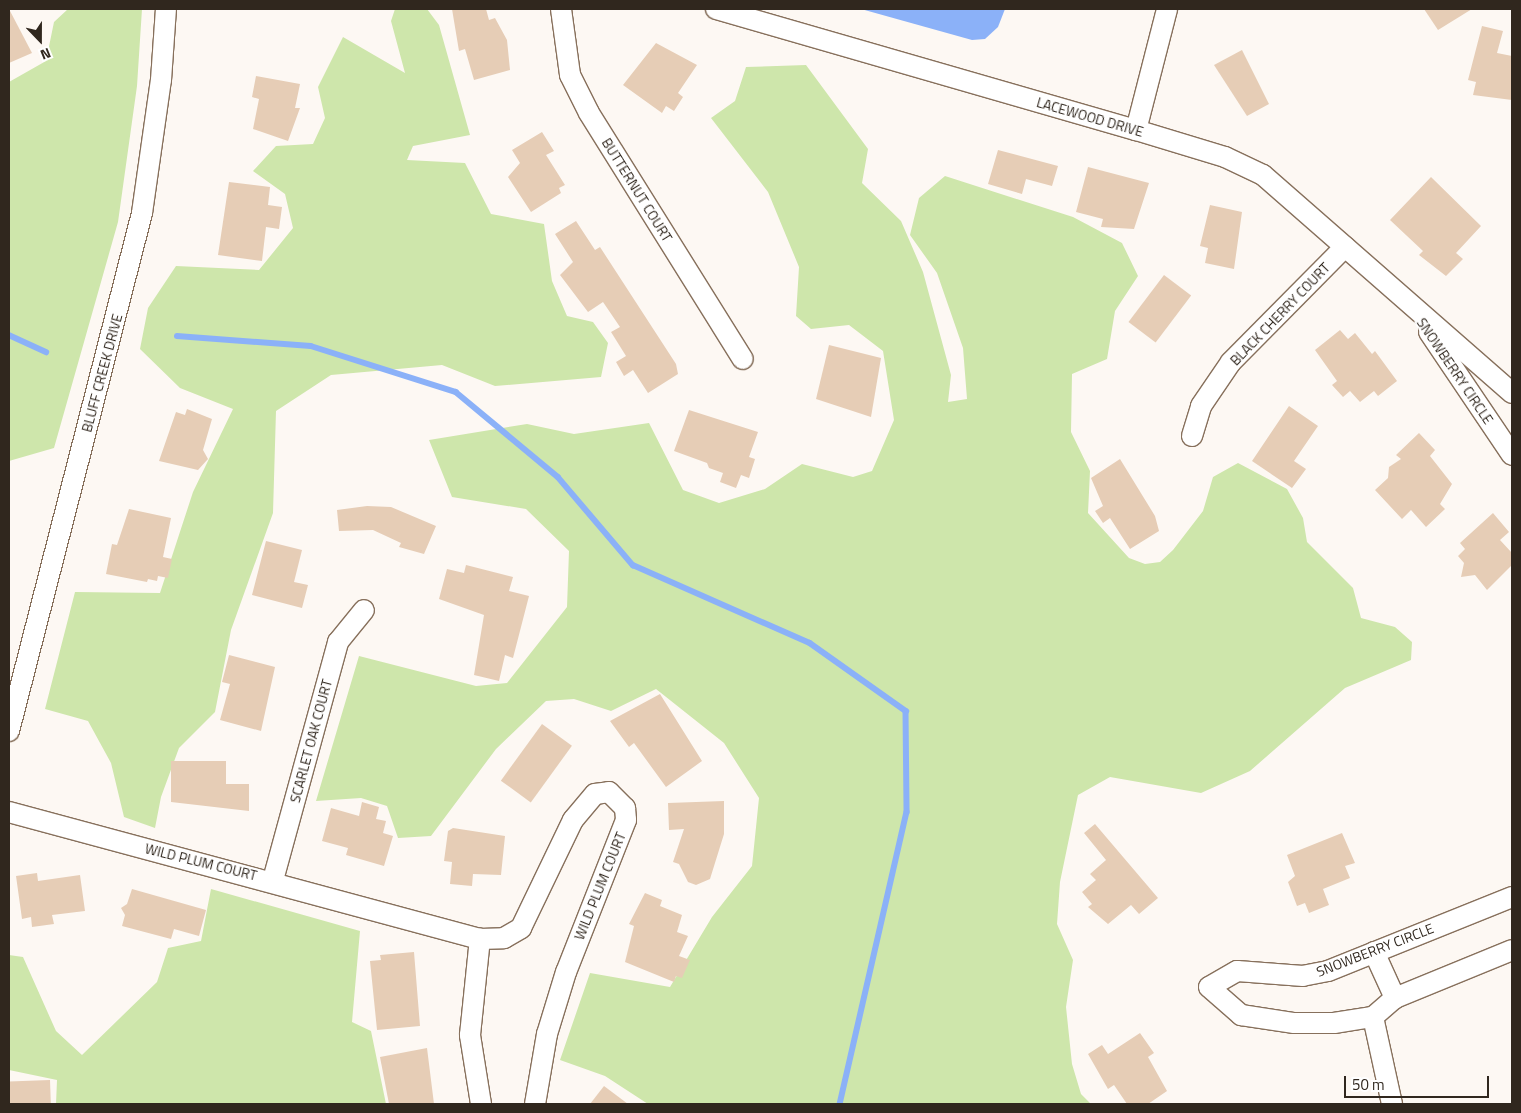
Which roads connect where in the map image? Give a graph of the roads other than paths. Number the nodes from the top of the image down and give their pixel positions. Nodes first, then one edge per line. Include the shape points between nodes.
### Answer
1 (166, 9) edge
2 (561, 9) edge
3 (716, 9) edge
4 (1167, 9) edge
5 (1136, 130) junction
6 (1345, 247) junction
7 (1417, 314) junction
8 (743, 359) dead end
9 (1512, 393) edge
10 (1192, 436) dead end
11 (1510, 449) edge
12 (364, 610) dead end
13 (9, 731) edge
14 (9, 812) edge
15 (273, 880) junction
16 (1512, 897) edge
17 (480, 939) junction
18 (1512, 950) edge
19 (1374, 952) junction
20 (1395, 998) junction
21 (1373, 1017) junction
22 (481, 1104) edge
23 (535, 1104) edge
24 (1392, 1104) edge

1 - 13 street, BLUFF CREEK DRIVE via 161,80 142,213
2 - 8 street, BUTTERNUT COURT via 570,75 589,113
3 - 5 street, LACEWOOD DRIVE
4 - 5 street
5 - 6 street, LACEWOOD DRIVE via 1226,157 1263,175 1309,211
6 - 7 street, LACEWOOD DRIVE
6 - 10 street, BLACK CHERRY COURT via 1232,362 1201,406
7 - 9 street, SNOWBERRY CIRCLE
7 - 11 street, SNOWBERRY CIRCLE
12 - 15 street, SCARLET OAK COURT via 338,642
14 - 15 street, WILD PLUM COURT
15 - 17 street, WILD PLUM COURT
16 - 19 street, SNOWBERRY CIRCLE
17 - 22 street via 470,1035
17 - 23 street, WILD PLUM COURT via 504,938 521,928 586,803 602,793 618,798 625,808 622,834 566,972 547,1034
18 - 20 street
19 - 20 street
19 - 21 street, SNOWBERRY CIRCLE via 1303,976 1236,971 1209,988 1241,1015 1294,1024
20 - 21 street
21 - 24 street

